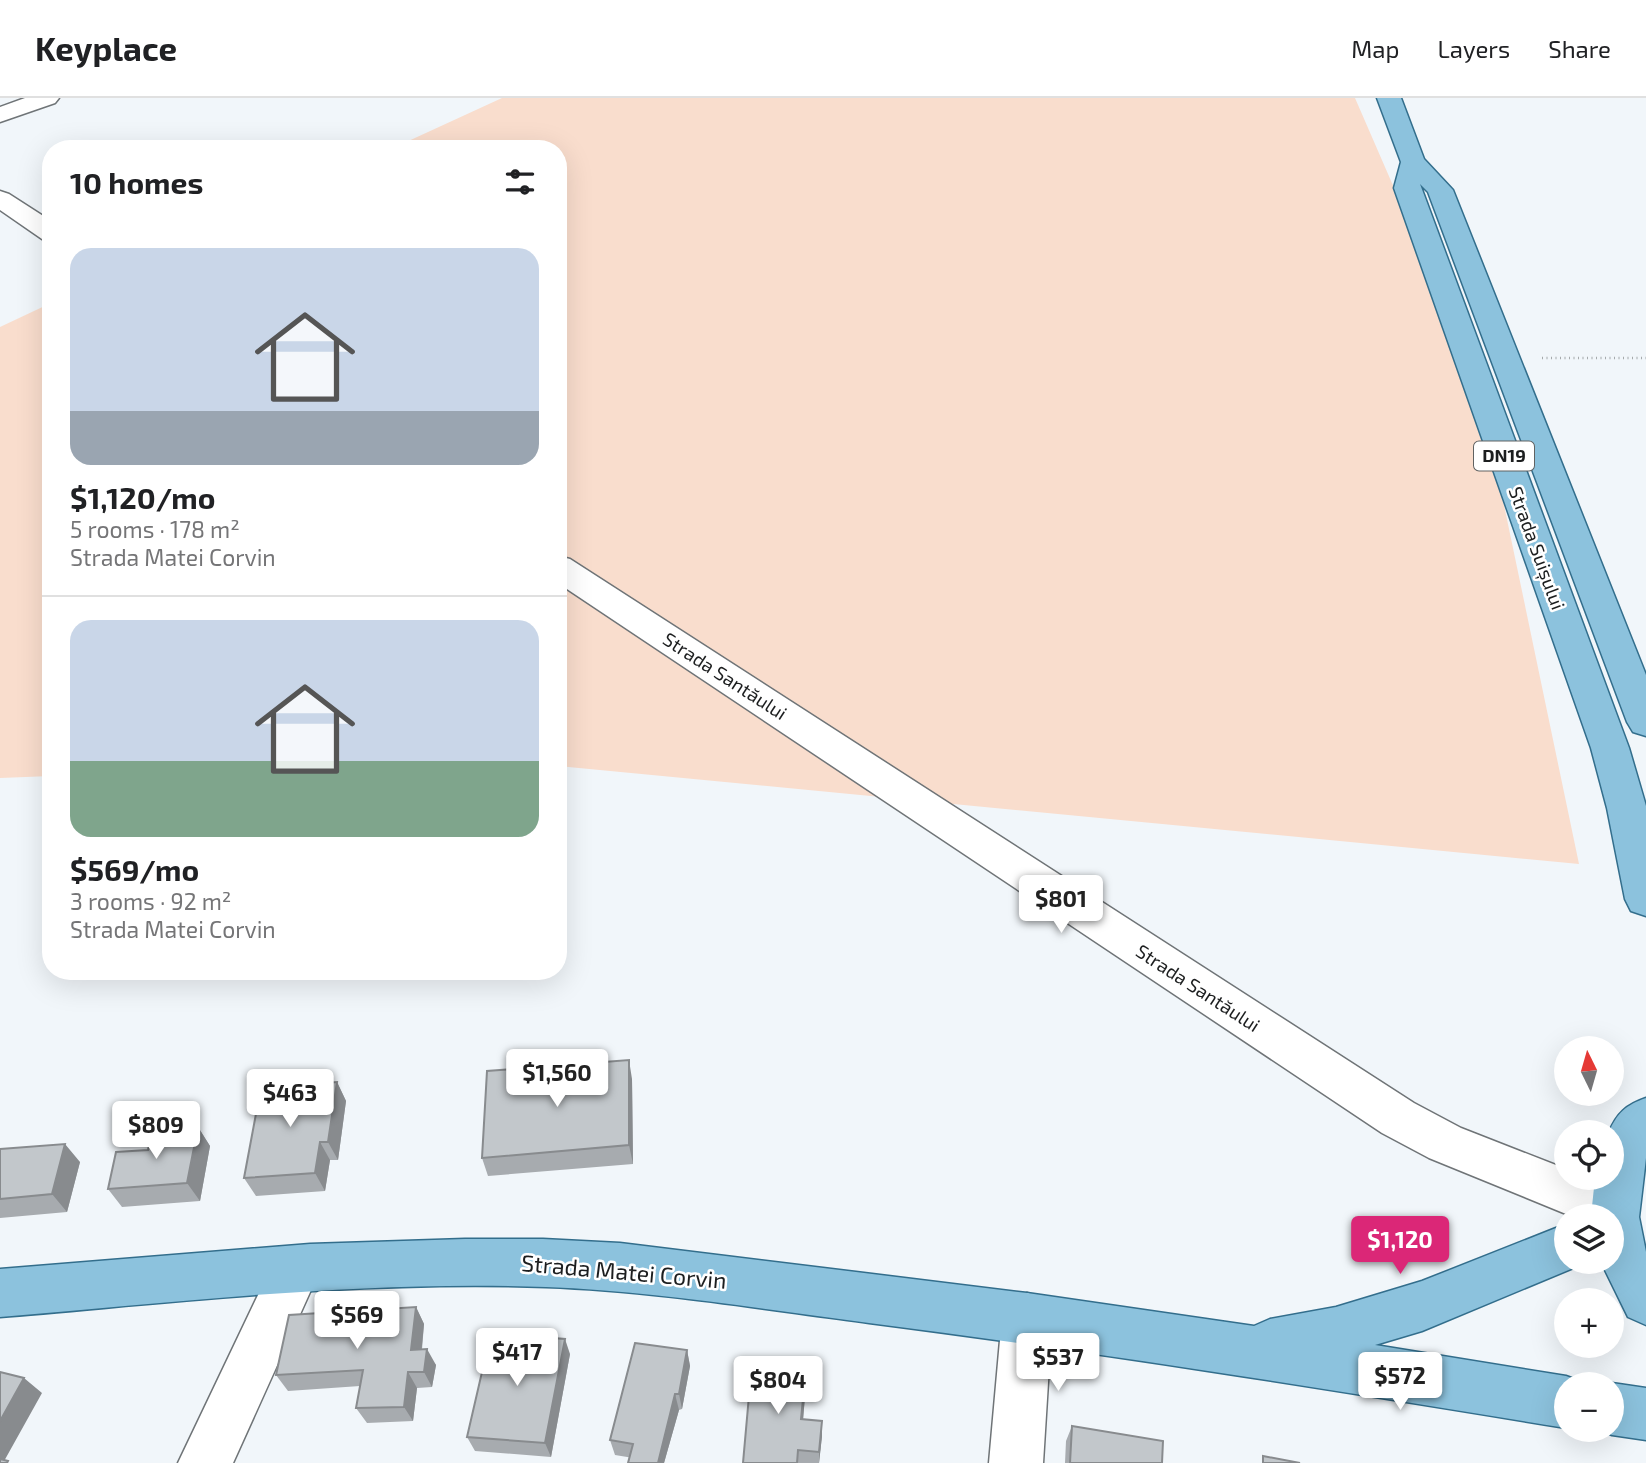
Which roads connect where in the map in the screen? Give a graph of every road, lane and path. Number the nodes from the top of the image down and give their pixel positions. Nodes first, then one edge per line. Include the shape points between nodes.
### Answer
1 (47, 98) edge
2 (1388, 98) edge
3 (0, 116) edge
4 (1413, 162) junction
5 (0, 199) edge
6 (42, 227) edge
7 (1646, 358) edge
8 (1505, 359) junction
9 (567, 573) edge
10 (1646, 722) edge
11 (1646, 899) edge
12 (1644, 1116) edge
13 (1573, 1204) edge
14 (1616, 1204) edge
15 (1554, 1252) edge
16 (1624, 1263) edge
17 (295, 1270) junction
18 (0, 1293) edge
19 (1646, 1300) edge
20 (1027, 1318) junction
21 (1245, 1350) junction
22 (1554, 1400) edge
23 (1624, 1411) edge
24 (1646, 1415) edge
25 (205, 1463) edge
26 (1016, 1463) edge

1 - 3 street
2 - 4 main road, Strada Suișului / DN19
4 - 8 main road, Strada Suișului / DN19 via 1440,190
4 - 11 main road, Strada Suișului / DN19 via 1407,188 1610,748
5 - 6 street
7 - 8 path
8 - 10 main road, Strada Suișului / DN19
9 - 13 street, Strada Santăului via 1387,1111
12 - 14 main road via 1625,1145
15 - 21 main road, Strada Matei Corvin via 1422,1306 1336,1332
16 - 19 main road
17 - 18 main road, Strada Matei Corvin
17 - 20 main road, Strada Matei Corvin via 465,1261 559,1262
17 - 25 street
20 - 21 main road, Strada Matei Corvin
20 - 26 street
21 - 22 main road, Strada Matei Corvin
23 - 24 main road

